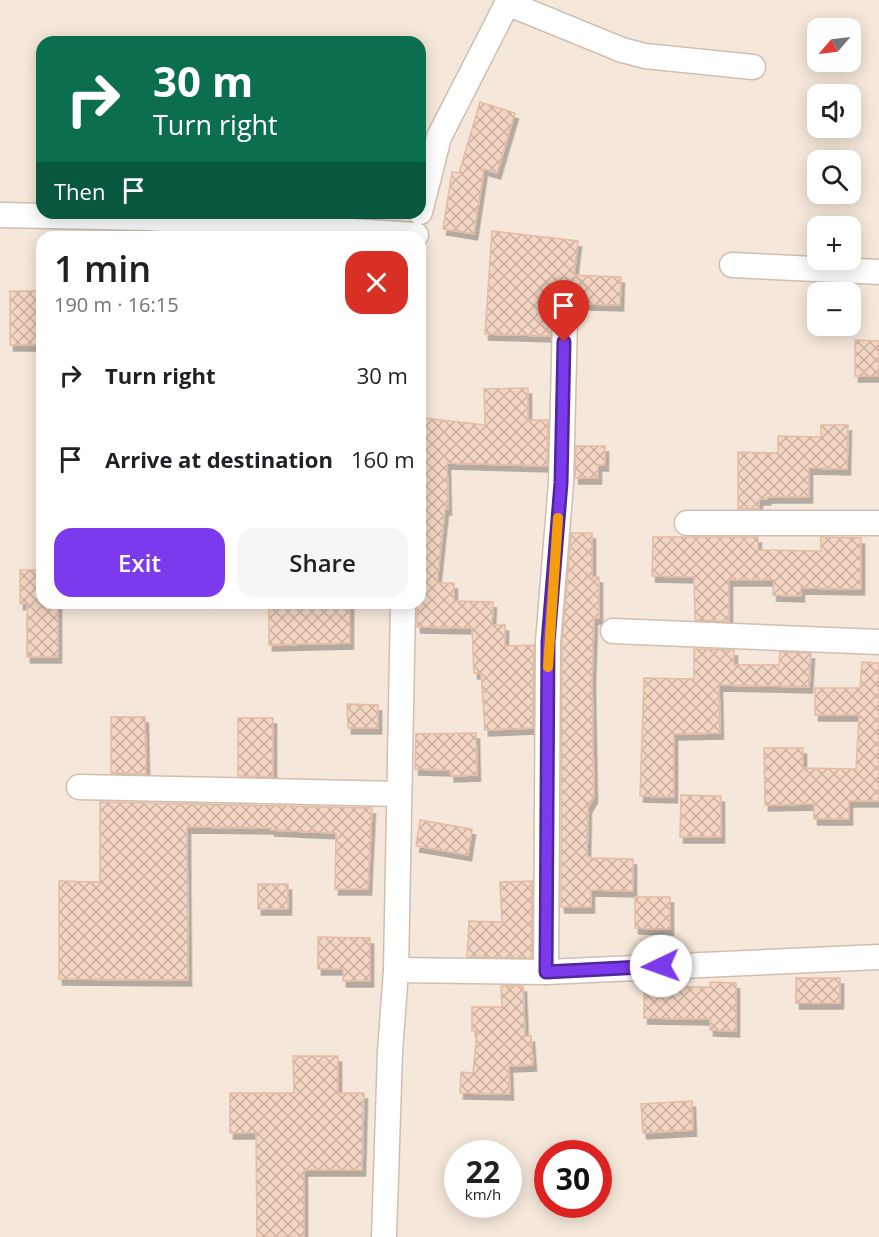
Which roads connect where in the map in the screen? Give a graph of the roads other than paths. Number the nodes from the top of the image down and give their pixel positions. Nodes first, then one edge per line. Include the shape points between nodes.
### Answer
1 (508, 2) edge
2 (753, 67) dead end
3 (426, 191) edge
4 (0, 215) edge
5 (36, 216) edge
6 (192, 219) edge
7 (418, 224) edge
8 (732, 265) dead end
9 (879, 272) edge
10 (565, 319) dead end
11 (687, 523) dead end
12 (879, 523) edge
13 (403, 609) edge
14 (613, 631) dead end
15 (879, 642) edge
16 (79, 787) dead end
17 (399, 794) junction
18 (879, 957) edge
19 (396, 970) junction
20 (546, 972) junction
21 (384, 1237) edge

1 - 2 street via 622,50
1 - 3 street via 439,137
4 - 5 street
6 - 7 street
8 - 9 street
10 - 20 street via 561,483 548,642
11 - 12 street
13 - 17 street
14 - 15 street
16 - 17 street
17 - 19 street
18 - 20 street
19 - 20 street
19 - 21 street

